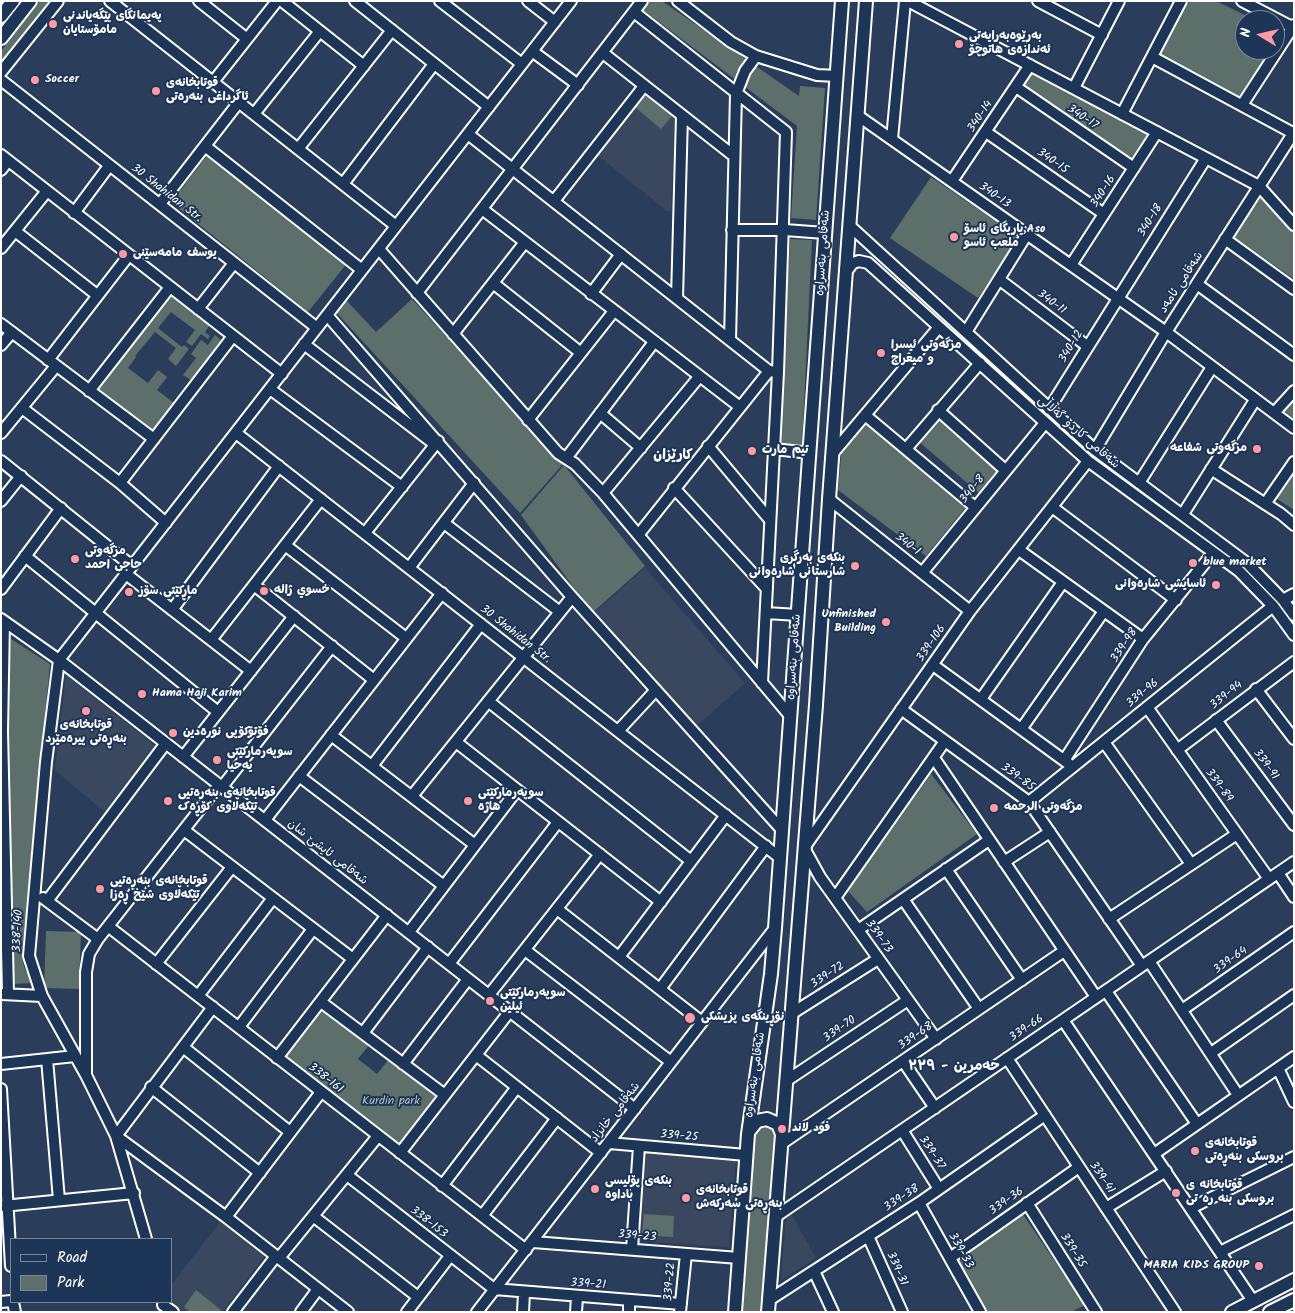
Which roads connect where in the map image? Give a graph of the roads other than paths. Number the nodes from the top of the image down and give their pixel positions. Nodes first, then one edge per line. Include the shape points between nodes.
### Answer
1 (12, 1) edge
2 (30, 1) edge
3 (58, 1) edge
4 (110, 1) edge
5 (199, 1) edge
6 (277, 1) edge
7 (282, 1) edge
8 (440, 1) edge
9 (528, 1) edge
10 (571, 1) edge
11 (642, 1) edge
12 (842, 1) edge
13 (866, 1) edge
14 (906, 1) edge
15 (1038, 1) edge
16 (1119, 1) edge
17 (1181, 1) edge
18 (1246, 2) edge
19 (362, 3) edge
20 (683, 3) edge
21 (1055, 5) edge
22 (634, 12) junction
23 (1, 16) edge
24 (555, 22) junction
25 (1293, 26) edge
26 (392, 30) junction
27 (320, 31) junction
28 (1102, 35) junction
29 (1, 38) edge
30 (247, 39) junction
31 (532, 51) junction
32 (603, 53) junction
33 (756, 56) junction
34 (1152, 57) junction
35 (434, 64) junction
36 (522, 64) junction
37 (364, 66) junction
38 (1030, 66) junction
39 (1, 72) edge
40 (837, 76) junction
41 (1, 80) edge
42 (213, 82) junction
43 (578, 85) junction
44 (644, 86) junction
45 (1016, 87) junction
46 (1074, 88) junction
47 (736, 94) junction
48 (238, 102) junction
49 (1242, 105) junction
50 (489, 107) junction
51 (254, 114) junction
52 (1122, 114) junction
53 (857, 115) junction
54 (682, 116) junction
55 (986, 132) junction
56 (1157, 132) junction
57 (1293, 132) edge
58 (468, 134) junction
59 (892, 139) junction
60 (205, 146) junction
61 (298, 149) junction
62 (734, 156) junction
63 (5, 158) edge
64 (1206, 158) junction
65 (109, 166) junction
66 (1134, 168) junction
67 (513, 169) junction
68 (1, 170) edge
69 (952, 182) junction
70 (343, 184) junction
71 (1259, 186) junction
72 (47, 191) junction
73 (554, 201) junction
74 (160, 204) junction
75 (482, 209) junction
76 (74, 213) junction
77 (1104, 214) junction
78 (1294, 224) edge
79 (396, 226) junction
80 (851, 227) junction
81 (732, 230) junction
82 (785, 230) junction
83 (15, 231) junction
84 (825, 233) junction
85 (1027, 234) junction
86 (1225, 240) junction
87 (525, 242) junction
88 (1, 248) edge
89 (379, 249) junction
90 (621, 254) junction
91 (129, 255) junction
92 (234, 263) junction
93 (1071, 265) junction
94 (362, 270) junction
95 (846, 272) junction
96 (1000, 280) junction
97 (493, 283) junction
98 (1197, 284) junction
99 (170, 287) junction
100 (1294, 289) edge
101 (416, 293) junction
102 (591, 294) junction
103 (97, 295) junction
104 (677, 298) junction
105 (1118, 298) junction
106 (198, 309) junction
107 (614, 311) junction
108 (327, 315) junction
109 (1, 324) edge
110 (939, 327) junction
111 (317, 328) junction
112 (12, 332) junction
113 (966, 332) junction
114 (1166, 332) junction
115 (453, 334) junction
116 (233, 336) junction
117 (730, 340) junction
118 (654, 342) junction
119 (304, 344) junction
120 (1, 345) edge
121 (1087, 346) junction
122 (581, 352) junction
123 (1294, 356) edge
124 (52, 363) junction
125 (980, 363) junction
126 (1212, 367) junction
127 (774, 372) junction
128 (282, 374) junction
129 (698, 377) junction
130 (270, 389) junction
131 (1294, 390) edge
132 (89, 391) junction
133 (1040, 400) junction
134 (1255, 400) junction
135 (740, 407) junction
136 (22, 408) junction
137 (1049, 409) junction
138 (938, 410) junction
139 (1031, 410) junction
140 (600, 413) junction
141 (1274, 413) junction
142 (865, 415) junction
143 (813, 416) junction
144 (835, 418) junction
145 (528, 420) junction
146 (1045, 423) junction
147 (1294, 428) edge
148 (1, 433) edge
149 (236, 433) junction
150 (154, 439) junction
151 (437, 443) junction
152 (708, 446) junction
153 (641, 448) junction
154 (774, 449) junction
155 (906, 449) junction
156 (1095, 450) junction
157 (810, 453) junction
158 (833, 453) junction
159 (567, 457) junction
160 (1, 461) edge
161 (1088, 461) junction
162 (1294, 462) edge
163 (279, 466) junction
164 (1211, 469) junction
165 (1005, 470) junction
166 (21, 476) junction
167 (120, 483) junction
168 (474, 483) junction
169 (1139, 483) junction
170 (402, 487) junction
171 (674, 488) junction
172 (603, 493) junction
173 (320, 499) junction
174 (829, 499) junction
175 (1, 501) edge
176 (1265, 504) junction
177 (976, 507) junction
178 (1052, 507) junction
179 (61, 508) junction
180 (1183, 514) junction
181 (770, 520) junction
182 (166, 523) junction
183 (444, 523) junction
184 (1294, 525) edge
185 (365, 533) junction
186 (639, 534) junction
187 (285, 545) junction
188 (1019, 550) junction
189 (1213, 553) junction
190 (25, 556) junction
191 (409, 568) junction
192 (129, 570) junction
193 (922, 573) junction
194 (1063, 582) junction
195 (254, 585) junction
196 (767, 589) junction
197 (1, 590) edge
198 (442, 593) junction
199 (1294, 594) edge
200 (572, 597) junction
201 (1176, 600) junction
202 (1283, 600) junction
203 (1273, 606) junction
204 (172, 610) junction
205 (970, 611) junction
206 (1104, 611) junction
207 (560, 612) junction
208 (766, 613) junction
209 (95, 614) junction
210 (798, 615) junction
211 (1294, 615) edge
212 (294, 616) junction
213 (3, 621) edge
214 (481, 624) junction
215 (1294, 635) edge
216 (406, 638) junction
217 (1143, 639) junction
218 (211, 640) junction
219 (332, 646) junction
220 (524, 657) junction
221 (59, 660) junction
222 (1294, 662) edge
223 (933, 665) junction
224 (251, 671) junction
225 (374, 680) junction
226 (2, 681) edge
227 (762, 683) junction
228 (1256, 689) junction
229 (656, 690) junction
230 (981, 699) junction
231 (488, 701) junction
232 (1146, 707) junction
233 (901, 709) junction
234 (218, 712) junction
235 (791, 717) junction
236 (1216, 720) junction
237 (1022, 728) junction
238 (2, 731) edge
239 (618, 731) junction
240 (331, 735) junction
241 (1294, 739) edge
242 (946, 741) junction
243 (456, 742) junction
244 (1104, 742) junction
245 (166, 743) junction
246 (1177, 750) junction
247 (183, 757) junction
248 (934, 758) junction
249 (1068, 763) junction
250 (372, 766) junction
251 (299, 776) junction
252 (221, 786) junction
253 (517, 790) junction
254 (412, 796) junction
255 (1029, 802) junction
256 (726, 815) junction
257 (265, 820) junction
258 (558, 822) junction
259 (1294, 825) edge
260 (184, 830) junction
261 (782, 830) junction
262 (1050, 832) junction
263 (1237, 834) junction
264 (3, 835) edge
265 (989, 840) junction
266 (475, 845) junction
267 (766, 846) junction
268 (804, 848) junction
269 (600, 854) junction
270 (779, 857) junction
271 (691, 861) junction
272 (1004, 862) junction
273 (1294, 862) edge
274 (1191, 864) junction
275 (232, 867) junction
276 (946, 869) junction
277 (1273, 876) junction
278 (444, 886) junction
279 (34, 891) junction
280 (1294, 896) edge
281 (273, 898) junction
282 (835, 898) junction
283 (903, 899) junction
284 (47, 901) junction
285 (661, 902) junction
286 (557, 909) junction
287 (387, 915) junction
288 (1109, 919) junction
289 (109, 927) junction
290 (775, 928) junction
291 (313, 929) junction
292 (858, 930) junction
293 (409, 932) junction
294 (1294, 932) edge
295 (98, 939) junction
296 (428, 947) junction
297 (525, 950) junction
298 (1064, 951) junction
299 (619, 957) junction
300 (353, 959) junction
301 (878, 959) junction
302 (156, 964) junction
303 (449, 964) junction
304 (1145, 964) junction
305 (468, 979) junction
306 (1022, 980) junction
307 (660, 989) junction
308 (1106, 991) junction
309 (4, 993) edge
310 (489, 995) junction
311 (1294, 995) edge
312 (42, 996) junction
313 (198, 996) junction
314 (1096, 998) junction
315 (908, 1000) junction
316 (321, 1002) junction
317 (213, 1007) junction
318 (979, 1009) junction
319 (1182, 1010) junction
320 (510, 1011) junction
321 (791, 1014) junction
322 (1063, 1020) junction
323 (702, 1022) junction
324 (238, 1027) junction
325 (363, 1033) junction
326 (936, 1039) junction
327 (183, 1047) junction
328 (1211, 1053) junction
329 (476, 1055) junction
330 (75, 1056) junction
331 (1294, 1057) edge
332 (278, 1058) junction
333 (1007, 1058) junction
334 (47, 1059) junction
335 (903, 1061) junction
336 (671, 1062) junction
337 (1, 1064) edge
338 (403, 1064) junction
339 (1278, 1068) junction
340 (86, 1075) junction
341 (786, 1080) junction
342 (151, 1087) junction
343 (517, 1087) junction
344 (1, 1089) edge
345 (321, 1092) junction
346 (1238, 1095) junction
347 (444, 1096) junction
348 (1294, 1102) edge
349 (935, 1108) junction
350 (635, 1109) junction
351 (1045, 1115) junction
352 (557, 1118) junction
353 (1197, 1124) junction
354 (902, 1130) junction
355 (290, 1132) junction
356 (748, 1134) junction
357 (116, 1136) junction
358 (378, 1136) junction
359 (782, 1139) junction
360 (609, 1143) junction
361 (639, 1146) junction
362 (400, 1153) junction
363 (601, 1153) junction
364 (1154, 1154) junction
365 (746, 1155) junction
366 (1294, 1157) edge
367 (1079, 1167) junction
368 (1166, 1171) junction
369 (260, 1173) junction
370 (347, 1175) junction
371 (442, 1186) junction
372 (939, 1189) junction
373 (134, 1193) junction
374 (59, 1200) junction
375 (919, 1203) junction
376 (1027, 1203) junction
377 (5, 1205) edge
378 (1106, 1208) junction
379 (1191, 1208) junction
380 (1294, 1214) edge
381 (314, 1216) junction
382 (482, 1216) junction
383 (226, 1217) junction
384 (775, 1217) junction
385 (868, 1236) junction
386 (146, 1238) edge
387 (533, 1242) junction
388 (632, 1249) junction
389 (526, 1250) junction
390 (1220, 1252) junction
391 (8, 1254) edge
392 (686, 1254) junction
393 (450, 1256) junction
394 (278, 1257) junction
395 (739, 1258) junction
396 (950, 1258) junction
397 (814, 1271) junction
398 (1294, 1280) edge
399 (318, 1289) junction
400 (494, 1289) junction
401 (524, 1293) junction
402 (418, 1297) junction
403 (578, 1297) junction
404 (1294, 1300) edge
405 (629, 1301) junction
406 (1253, 1301) junction
407 (164, 1306) edge
408 (769, 1306) edge
409 (681, 1308) edge
410 (1095, 1309) edge
411 (173, 1312) edge
412 (233, 1312) edge
413 (301, 1312) edge
414 (348, 1312) edge
415 (407, 1312) edge
416 (477, 1312) edge
417 (523, 1312) edge
418 (576, 1312) edge
419 (628, 1312) edge
420 (735, 1312) edge
421 (833, 1312) edge
422 (902, 1312) edge
423 (980, 1312) edge
424 (1082, 1312) edge
425 (1175, 1312) edge
426 (1232, 1312) edge
427 (1270, 1312) edge

1 - 23 main road
2 - 29 main road
3 - 39 street
4 - 42 street
5 - 30 street
6 - 30 street
7 - 27 street
8 - 36 street
9 - 24 street
10 - 24 street
11 - 22 street
12 - 40 main road, شەقامی بنەسراوە
13 - 53 main road, شەقامی بنەسراوە
14 - 38 street
14 - 59 street
15 - 21 street
16 - 28 street
17 - 34 street
18 - 25 street
19 - 26 street
20 - 33 street via 731,42
21 - 28 street
22 - 32 street
22 - 47 street
24 - 31 street
25 - 49 street
26 - 35 street
26 - 37 street
27 - 37 street
27 - 51 street
28 - 46 street
30 - 42 street
31 - 36 street
31 - 43 street
32 - 43 street
32 - 44 street
33 - 40 street via 817,75
33 - 47 street via 745,71
34 - 49 street
34 - 52 street
35 - 50 street
35 - 70 street
36 - 50 street
37 - 61 street
38 - 45 street, 340-14
38 - 46 street
40 - 84 main road, شەقامی بنەسراوە
41 - 65 street, 30 Shahidan Str.
42 - 48 street
43 - 67 street
44 - 54 street
44 - 73 street
45 - 55 street, 340-14
45 - 66 street, 340-17
46 - 52 street
47 - 62 street
47 - 82 street via 786,132
48 - 51 street
48 - 60 street
49 - 57 street
50 - 58 street
51 - 61 street
52 - 56 street
53 - 59 street, 340-13
53 - 80 main road, شەقامی بنەسراوە
54 - 62 street
54 - 104 street
55 - 69 street, 340-14
55 - 77 street, 340-15
56 - 64 street
56 - 66 street, 340-16
57 - 71 street, شەقامی ئامەد
58 - 67 street
58 - 79 street
59 - 69 street, 340-13
60 - 74 street
60 - 94 street
61 - 70 street
62 - 81 street
63 - 68 street
63 - 72 street
64 - 71 street
64 - 105 street, 340-18
65 - 74 street, 30 Shahidan Str.
65 - 76 street
66 - 77 street, 340-16
67 - 73 street
67 - 75 street
69 - 85 street, 340-13
70 - 79 street
71 - 78 street
71 - 86 street, شەقامی ئامەد
72 - 76 street
72 - 83 street
73 - 90 street
74 - 92 street, 30 Shahidan Str.
75 - 87 street
75 - 101 street
76 - 91 street
77 - 93 street, 340-16
79 - 89 street
80 - 95 main road, شەقامی بنەسراوە
80 - 113 street, شەقامی کاردۆ گەڵاڵی
81 - 82 street
81 - 117 street
82 - 84 street
82 - 127 street
83 - 88 street
83 - 103 street
84 - 143 main road, شەقامی بنەسراوە
85 - 93 street, 340-13
85 - 96 street
86 - 98 street, شەقامی ئامەد
86 - 100 street
87 - 97 street
87 - 102 street
89 - 94 street
89 - 101 street
90 - 102 street
90 - 104 street
91 - 99 street
91 - 103 street
92 - 106 street
92 - 111 street, 30 Shahidan Str.
93 - 105 street, 340-13
94 - 108 street
95 - 110 street, شەقامی کاردۆ گەڵاڵی via 854,263 868,263
95 - 144 main road, شەقامی بنەسراوە
96 - 113 street
96 - 121 street, 340-11
97 - 115 street
97 - 122 street
98 - 114 street, شەقامی ئامەد
98 - 123 street
99 - 106 street
99 - 132 street
101 - 115 street
102 - 107 street
103 - 124 street
104 - 117 street
105 - 114 street, 340-13
105 - 121 street, 340-12
106 - 116 street
107 - 118 street
107 - 122 street
108 - 111 street
108 - 151 street
109 - 112 street
110 - 125 street, شەقامی کاردۆ گەڵاڵی
110 - 142 street
111 - 119 street
112 - 120 street
112 - 124 street
113 - 133 street, شەقامی کاردۆ گەڵاڵی
114 - 126 street, 340-13
114 - 156 street, شەقامی ئامەد
115 - 145 street
116 - 128 street
116 - 150 street
117 - 127 street
118 - 129 street
118 - 140 street
119 - 128 street
119 - 151 street
121 - 137 street, 340-12
122 - 145 street
124 - 132 street
124 - 136 street
125 - 138 street
125 - 139 street, شەقامی کاردۆ گەڵاڵی
126 - 134 street, 340-13
126 - 169 street
127 - 135 street
127 - 154 street
128 - 130 street
129 - 135 street
129 - 153 street
130 - 149 street
130 - 170 street
131 - 141 street
132 - 150 street
133 - 137 street, شەقامی کاردۆ گەڵاڵی
133 - 139 street
134 - 141 street, 340-13
134 - 164 street
135 - 152 street
136 - 148 street
136 - 167 street
137 - 156 street, شەقامی کاردۆ گەڵاڵی
138 - 155 street
138 - 165 street
139 - 146 street, شەقامی کاردۆ گەڵاڵی
140 - 153 street
140 - 159 street
141 - 147 street, 340-13
142 - 155 street
142 - 158 street
143 - 144 main road
143 - 157 main road, شەقامی بنەسراوە
144 - 158 main road, شەقامی بنەسراوە
145 - 159 street via 558,453
146 - 161 street, شەقامی کاردۆ گەڵاڵی
146 - 165 street, 340-8
149 - 163 street, 30 Shahidan Str.
149 - 182 street
150 - 167 street
151 - 168 street
151 - 170 street
152 - 171 street
152 - 181 street
153 - 172 street
154 - 157 street
154 - 181 street
155 - 177 street
156 - 169 street, شەقامی کاردۆ گەڵاڵی
157 - 210 main road, شەقامی بنەسراوە
158 - 174 main road, شەقامی بنەسراوە
159 - 172 street
160 - 166 street
161 - 178 street, 339-106
161 - 189 street, شەقامی کاردۆ گەڵاڵی
162 - 176 street
163 - 173 street, 30 Shahidan Str.
163 - 204 street
164 - 176 street
164 - 180 street
165 - 177 street, 340-8
166 - 175 street
166 - 179 street
167 - 182 street
168 - 183 street
168 - 200 street
169 - 180 street, شەقامی کاردۆ گەڵاڵی
170 - 185 street
171 - 186 street
171 - 196 street
172 - 186 street
173 - 185 street, 30 Shahidan Str.
173 - 187 street
174 - 193 street, 340-1
174 - 268 main road, شەقامی بنەسراوە
176 - 184 street
177 - 193 street, 340-8
178 - 188 street, 339-106
178 - 201 street
179 - 190 street
179 - 192 street
180 - 202 street, شەقامی کاردۆ گەڵاڵی via 1247,563
181 - 196 street
182 - 192 street
183 - 191 street
183 - 207 street
185 - 191 street, 30 Shahidan Str.
186 - 227 street
187 - 195 street
187 - 216 street
188 - 194 street
188 - 205 street, 339-106
189 - 201 street, 339-98
189 - 203 street, شەقامی کاردۆ گەڵاڵی via 1239,571
190 - 197 street
190 - 209 street
191 - 198 street, 30 Shahidan Str.
192 - 204 street
192 - 209 street
193 - 205 street, 340-1
194 - 206 street
194 - 230 street
195 - 212 street
195 - 218 street
196 - 208 street
198 - 214 street, 30 Shahidan Str.
198 - 216 street
199 - 202 street
200 - 207 street
200 - 229 street
201 - 217 street, 339-98
202 - 211 street, شەقامی کاردۆ گەڵاڵی
203 - 215 street, شەقامی کاردۆ گەڵاڵی
203 - 232 street, 339-96
204 - 218 street
205 - 223 street, 339-106
206 - 217 street
206 - 237 street
207 - 220 street
208 - 210 street
208 - 227 street
209 - 221 street
209 - 234 street
210 - 235 main road, شەقامی بنەسراوە
212 - 219 street
212 - 224 street
213 - 221 street, شەقامی ئایشێ شان
213 - 226 street
214 - 220 street, 30 Shahidan Str.
214 - 250 street
216 - 225 street
217 - 249 street, 339-98
218 - 224 street
219 - 225 street
219 - 252 street
220 - 231 street
220 - 239 street, 30 Shahidan Str.
221 - 245 street, شەقامی ئایشێ شان
221 - 279 street, 338-140
222 - 228 street, 339-94
223 - 230 street
223 - 233 street, 339-106
224 - 234 street
225 - 240 street
226 - 238 street
227 - 235 street
228 - 236 street, 339-94
228 - 241 street
229 - 239 street
229 - 261 street
230 - 237 street
231 - 243 street
231 - 271 street
232 - 244 street, 339-96
232 - 246 street, 339-89
233 - 242 street, 339-85
233 - 268 street, 339-106
234 - 247 street
235 - 261 main road, شەقامی بنەسراوە
236 - 246 street, 339-94
236 - 259 street, 339-91
237 - 249 street
238 - 264 street
239 - 256 street, 30 Shahidan Str.
240 - 250 street
240 - 251 street
242 - 248 street
242 - 255 street, 339-85
243 - 253 street
243 - 254 street
244 - 249 street, 339-96
244 - 274 street
245 - 247 street, شەقامی ئایشێ شان
245 - 284 street
246 - 263 street, 339-89
247 - 252 street, شەقامی ئایشێ شان
248 - 265 street
248 - 282 street
249 - 255 street, 339-96
250 - 254 street
251 - 257 street
251 - 278 street
252 - 257 street, شەقامی ئایشێ شان
252 - 260 street
253 - 258 street
253 - 266 street
254 - 266 street
255 - 262 street, 339-85
256 - 267 street, 30 Shahidan Str.
256 - 271 street
257 - 287 street, شەقامی ئایشێ شان
258 - 269 street
258 - 303 street
260 - 275 street
260 - 289 street
261 - 270 main road, شەقامی بنەسراوە
262 - 272 street
262 - 288 street, 339-85
263 - 274 street
263 - 277 street, 339-89
264 - 309 street
265 - 272 street
265 - 276 street
266 - 278 street
267 - 270 street, 30 Shahidan Str.
267 - 307 street
268 - 282 street, 339-73
268 - 321 main road, شەقامی بنەسراوە
269 - 285 street
269 - 286 street
270 - 290 main road, شەقامی بنەسراوە
271 - 285 street
272 - 298 street
273 - 277 street, 339-66
274 - 288 street
275 - 281 street
275 - 302 street
276 - 283 street
276 - 306 street
277 - 280 street, 339-89
277 - 304 street, 339-66
278 - 293 street
279 - 284 street
279 - 312 street, 338-140 via 30,956
281 - 291 street
281 - 313 street
282 - 292 street, 339-73
283 - 292 street
283 - 318 street
284 - 295 street
285 - 299 street
286 - 297 street
286 - 299 street
287 - 293 street, شەقامی ئایشێ شان
287 - 300 street
288 - 304 street, 339-85
289 - 295 street
289 - 302 street, 338-161
290 - 323 street, شەقامی خانزاد
290 - 356 main road, شەقامی بنەسراوە
291 - 300 street
291 - 324 street
292 - 301 street, 339-73
293 - 296 street, شەقامی ئایشێ شان
294 - 319 street, 339-64
295 - 340 street via 89,954 86,972
296 - 303 street, شەقامی ئایشێ شان
296 - 325 street
297 - 310 street
297 - 336 street
298 - 306 street, 339-68
298 - 314 street
299 - 307 street
300 - 316 street
301 - 315 street, 339-73
301 - 321 street, 339-72
302 - 313 street, 338-161
303 - 305 street, شەقامی ئایشێ شان
304 - 308 street, 339-66
304 - 319 street, 339-85
305 - 310 street, شەقامی ئایشێ شان
305 - 338 street
306 - 318 street, 339-68
307 - 323 street
308 - 314 street, 339-66
308 - 353 street
309 - 312 street
310 - 320 street, شەقامی ئایشێ شان
311 - 328 street
312 - 330 street, 338-140
313 - 317 street, 338-161
314 - 322 street, 339-66
315 - 326 street, 339-73
315 - 341 street, 339-70
316 - 325 street
316 - 332 street
317 - 324 street, 338-161
317 - 327 street
318 - 326 street, 339-68
319 - 328 street, 339-85
320 - 329 street
320 - 350 street, شەقامی ئایشێ شان
321 - 341 main road, شەقامی بنەسراوە
322 - 333 street, 339-66
322 - 364 street
323 - 336 street, شەقامی خانزاد
324 - 332 street, 338-161
325 - 338 street
326 - 335 street, 339-68
327 - 342 street
327 - 355 street
328 - 346 street, 339-85
329 - 343 street
329 - 347 street
330 - 334 street
330 - 340 street, 338-140
331 - 339 street
332 - 345 street, 338-161
333 - 349 street, 339-66
333 - 351 street, 339-41
334 - 337 street
334 - 374 street
335 - 349 street
335 - 359 street, 339-68
336 - 350 street, شەقامی خانزاد
338 - 347 street
339 - 346 street
339 - 348 street
340 - 357 street, 338-140
341 - 359 main road, شەقامی بنەسراوە
342 - 357 street
342 - 369 street
343 - 352 street
343 - 371 street
344 - 377 street
345 - 355 street
345 - 358 street, 338-161
346 - 353 street
347 - 362 street
349 - 354 street, 339-66
350 - 360 street, شەقامی خانزاد
351 - 367 street, 339-41
351 - 372 street, 339-38
352 - 363 street
352 - 382 street
353 - 364 street
354 - 372 street, 339-37
354 - 384 street, 339-66
355 - 369 street
356 - 359 main road via 755,1122 767,1118 778,1124
356 - 365 main road, شەقامی بنەسراوە
357 - 373 street, 338-140
357 - 383 street
358 - 362 street, 338-161
358 - 370 street
359 - 384 main road, شەقامی بنەسراوە
360 - 361 street, 339-25
360 - 363 street, شەقامی خانزاد
361 - 365 street, 339-25
361 - 388 street
362 - 371 street, 338-161
363 - 387 street, شەقامی خانزاد
364 - 368 street
365 - 395 main road, شەقامی بنەسراوە
366 - 379 street
367 - 376 street, 339-36
367 - 378 street, 339-41
368 - 378 street
368 - 379 street
369 - 383 street
370 - 381 street
370 - 393 street, 338-153
371 - 382 street, 338-161
372 - 375 street, 339-38
373 - 374 street
373 - 386 street, 338-140
374 - 377 street
375 - 385 street, 339-38
375 - 396 street, 339-33
376 - 396 street, 339-36
376 - 410 street, 339-35
377 - 391 street
378 - 425 street, 339-41
379 - 390 street
380 - 390 street
381 - 394 street
381 - 402 street
382 - 389 street, 338-161
383 - 394 street
384 - 408 main road, شەقامی بنەسراوە
385 - 397 street, 339-38
385 - 422 street, 339-31
387 - 388 street, 339-23
387 - 389 street, شەقامی خانزاد
388 - 392 street, 339-23
389 - 400 street, شەقامی خانزاد
390 - 406 street
392 - 395 street, 339-23
392 - 409 street, 339-22
393 - 400 street, 338-153
393 - 402 street
394 - 399 street
394 - 412 street
395 - 420 main road, شەقامی بنەسراوە
396 - 423 street, 339-33
397 - 408 street, 339-38
397 - 421 street
398 - 406 main road
399 - 413 street
399 - 414 street
400 - 401 street, 339-21
400 - 416 street, شەقامی خانزاد
401 - 403 street, 339-21
401 - 417 street
402 - 415 street
403 - 405 street, 339-21
403 - 418 street
404 - 427 main road
405 - 409 street, 339-21
405 - 419 street
406 - 426 main road
407 - 411 street
410 - 424 street

